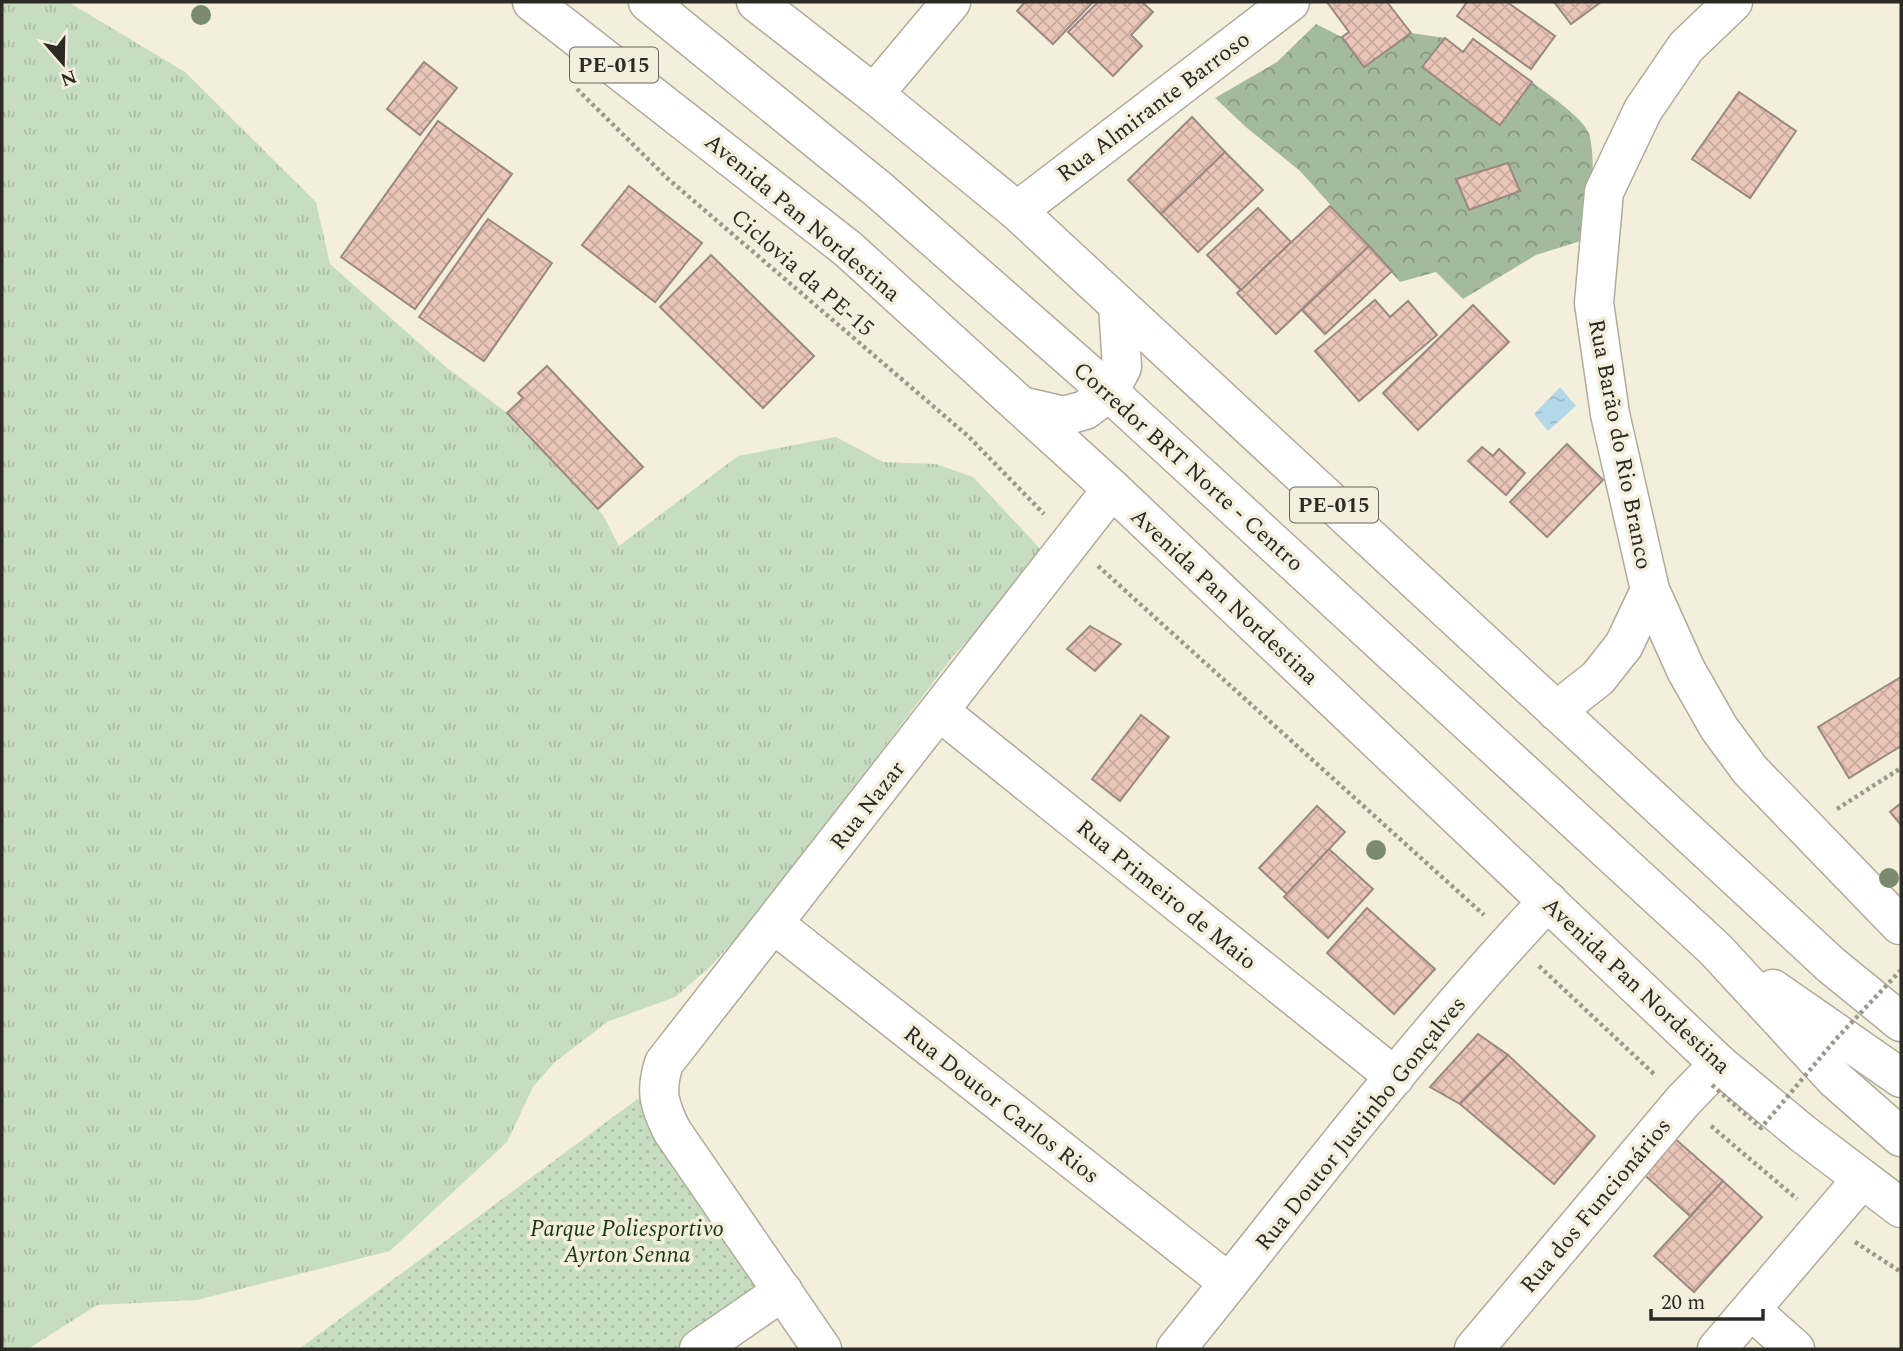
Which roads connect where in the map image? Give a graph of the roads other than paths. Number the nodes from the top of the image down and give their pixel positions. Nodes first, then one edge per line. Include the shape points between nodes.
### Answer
1 (532, 2) edge
2 (648, 2) edge
3 (756, 2) edge
4 (951, 2) edge
5 (1290, 2) edge
6 (1733, 2) edge
7 (874, 94) junction
8 (1017, 211) junction
9 (1118, 305) junction
10 (1109, 392) junction
11 (1021, 406) junction
12 (1112, 489) junction
13 (1650, 590) junction
14 (1556, 710) junction
15 (939, 711) junction
16 (1548, 901) junction
17 (774, 924) junction
18 (1900, 925) edge
19 (1714, 949) junction
20 (1901, 1022) edge
21 (1716, 1074) junction
22 (1395, 1077) junction
23 (1901, 1078) edge
24 (1901, 1137) edge
25 (1862, 1179) junction
26 (1901, 1208) edge
27 (1230, 1283) junction
28 (783, 1291) junction
29 (1751, 1310) junction
30 (699, 1349) edge
31 (822, 1349) edge
32 (1177, 1349) edge
33 (1474, 1349) edge
34 (1717, 1349) edge
35 (1795, 1349) edge

1 - 11 main road, Avenida Pan Nordestina / PE-015 via 848,249
2 - 10 main road, Corredor BRT Norte - Centro via 879,190
3 - 7 main road, PE-015
4 - 7 main road
5 - 8 main road, Rua Almirante Barroso
6 - 13 main road, Rua Barão do Rio Branco via 1686,47 1643,110 1604,192 1594,303 1611,414
7 - 8 main road, PE-015
8 - 9 main road, PE-015
9 - 10 main road via 1122,367
9 - 14 main road, PE-015
10 - 11 main road via 1085,410 1064,416
10 - 19 main road, Corredor BRT Norte - Centro
11 - 12 main road, Avenida Pan Nordestina / PE-015
12 - 15 main road, Rua Nazar
12 - 16 main road, Avenida Pan Nordestina / PE-015
13 - 14 main road via 1624,645 1598,678
13 - 18 main road, Rua Barão do Rio Branco via 1686,670 1750,770
14 - 20 main road, PE-015 via 1831,965
15 - 17 main road, Rua Nazar
15 - 22 main road, Rua Primeiro de Maio
16 - 21 main road, Avenida Pan Nordestina / PE-015
16 - 22 main road, Rua Doutor Justinbo Gonçalves
17 - 27 main road, Rua Doutor Carlos Rios
17 - 28 main road, Rua Nazar via 664,1062 658,1081 660,1107 672,1131
19 - 23 main road
19 - 24 main road via 1836,1080
21 - 25 main road, Avenida Pan Nordestina / PE-015
21 - 33 main road, Rua dos Funcionários via 1683,1101
22 - 27 main road, Rua Doutor Justinbo Gonçalves
25 - 26 main road, Avenida Pan Nordestina / PE-015
25 - 29 main road
27 - 32 main road, Rua Doutor Justinbo Gonçalves
28 - 30 main road
28 - 31 main road, Rua Nazar
29 - 34 main road
29 - 35 main road

